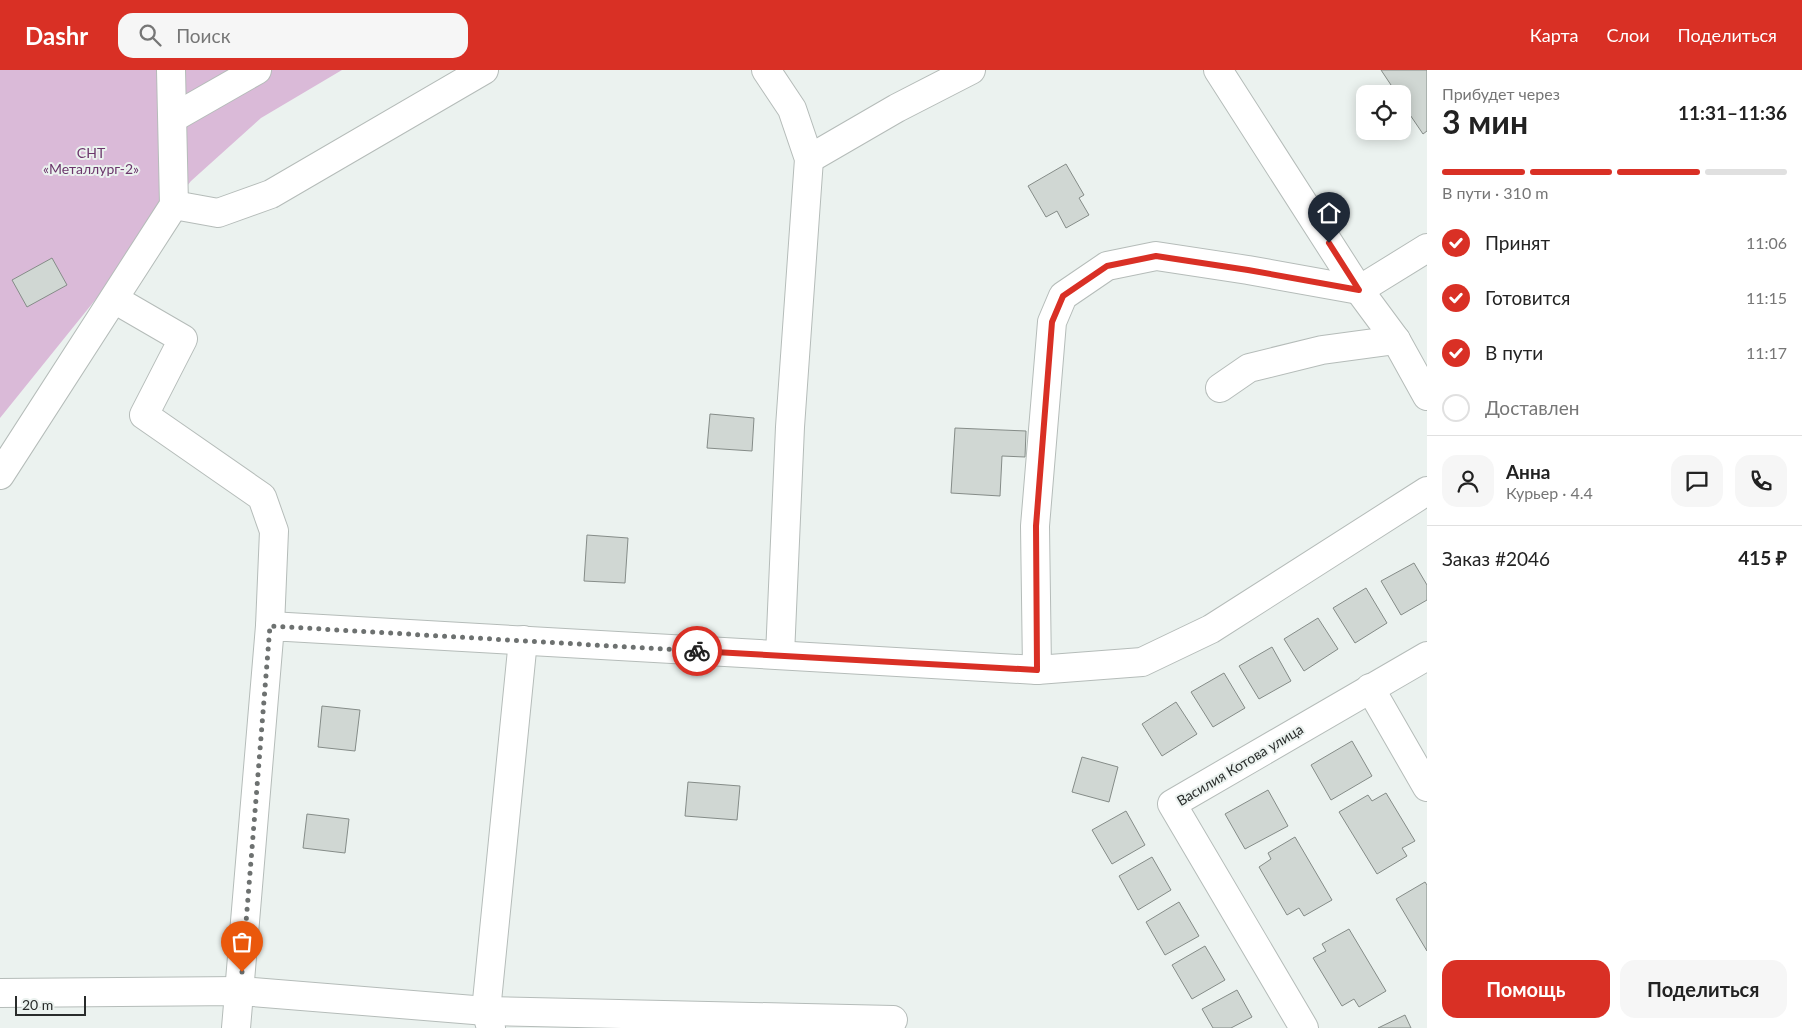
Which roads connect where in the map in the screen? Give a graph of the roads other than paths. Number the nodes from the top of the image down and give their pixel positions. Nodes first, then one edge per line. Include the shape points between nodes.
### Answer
1 (153, 70) edge
2 (171, 70) edge
3 (257, 70) edge
4 (484, 70) edge
5 (766, 70) edge
6 (971, 70) edge
7 (1218, 70) edge
8 (173, 118) junction
9 (809, 159) junction
10 (174, 205) junction
11 (1427, 248) edge
12 (1359, 290) junction
13 (114, 299) junction
14 (1396, 340) junction
15 (1220, 388) dead end
16 (1427, 396) edge
17 (0, 475) edge
18 (1427, 491) edge
19 (270, 626) junction
20 (523, 640) junction
21 (780, 655) junction
22 (1427, 656) edge
23 (1037, 670) junction
24 (1370, 688) junction
25 (1427, 786) edge
26 (240, 991) junction
27 (0, 993) edge
28 (488, 1019) edge
29 (894, 1020) dead end
30 (236, 1028) edge
31 (1304, 1028) edge

1 - 8 street
2 - 8 street
3 - 8 street
4 - 10 street via 271,194 218,213
5 - 9 street via 792,109
6 - 9 street
7 - 12 street
8 - 10 street
9 - 21 street via 790,427
10 - 13 street
11 - 12 street
12 - 14 street
12 - 23 street via 1156,256 1107,266 1063,296 1052,322 1036,526
13 - 17 street
13 - 19 street via 183,339 144,415 262,497 274,531
14 - 15 street via 1322,350 1249,368
14 - 16 street
18 - 23 street via 1211,629 1142,662
19 - 20 street
19 - 26 street
20 - 21 street
20 - 28 street
21 - 23 street
22 - 24 street, Василия Котова улица
24 - 25 street
24 - 31 street, Василия Котова улица via 1172,804
26 - 27 street
26 - 28 street
26 - 30 street
28 - 29 street

